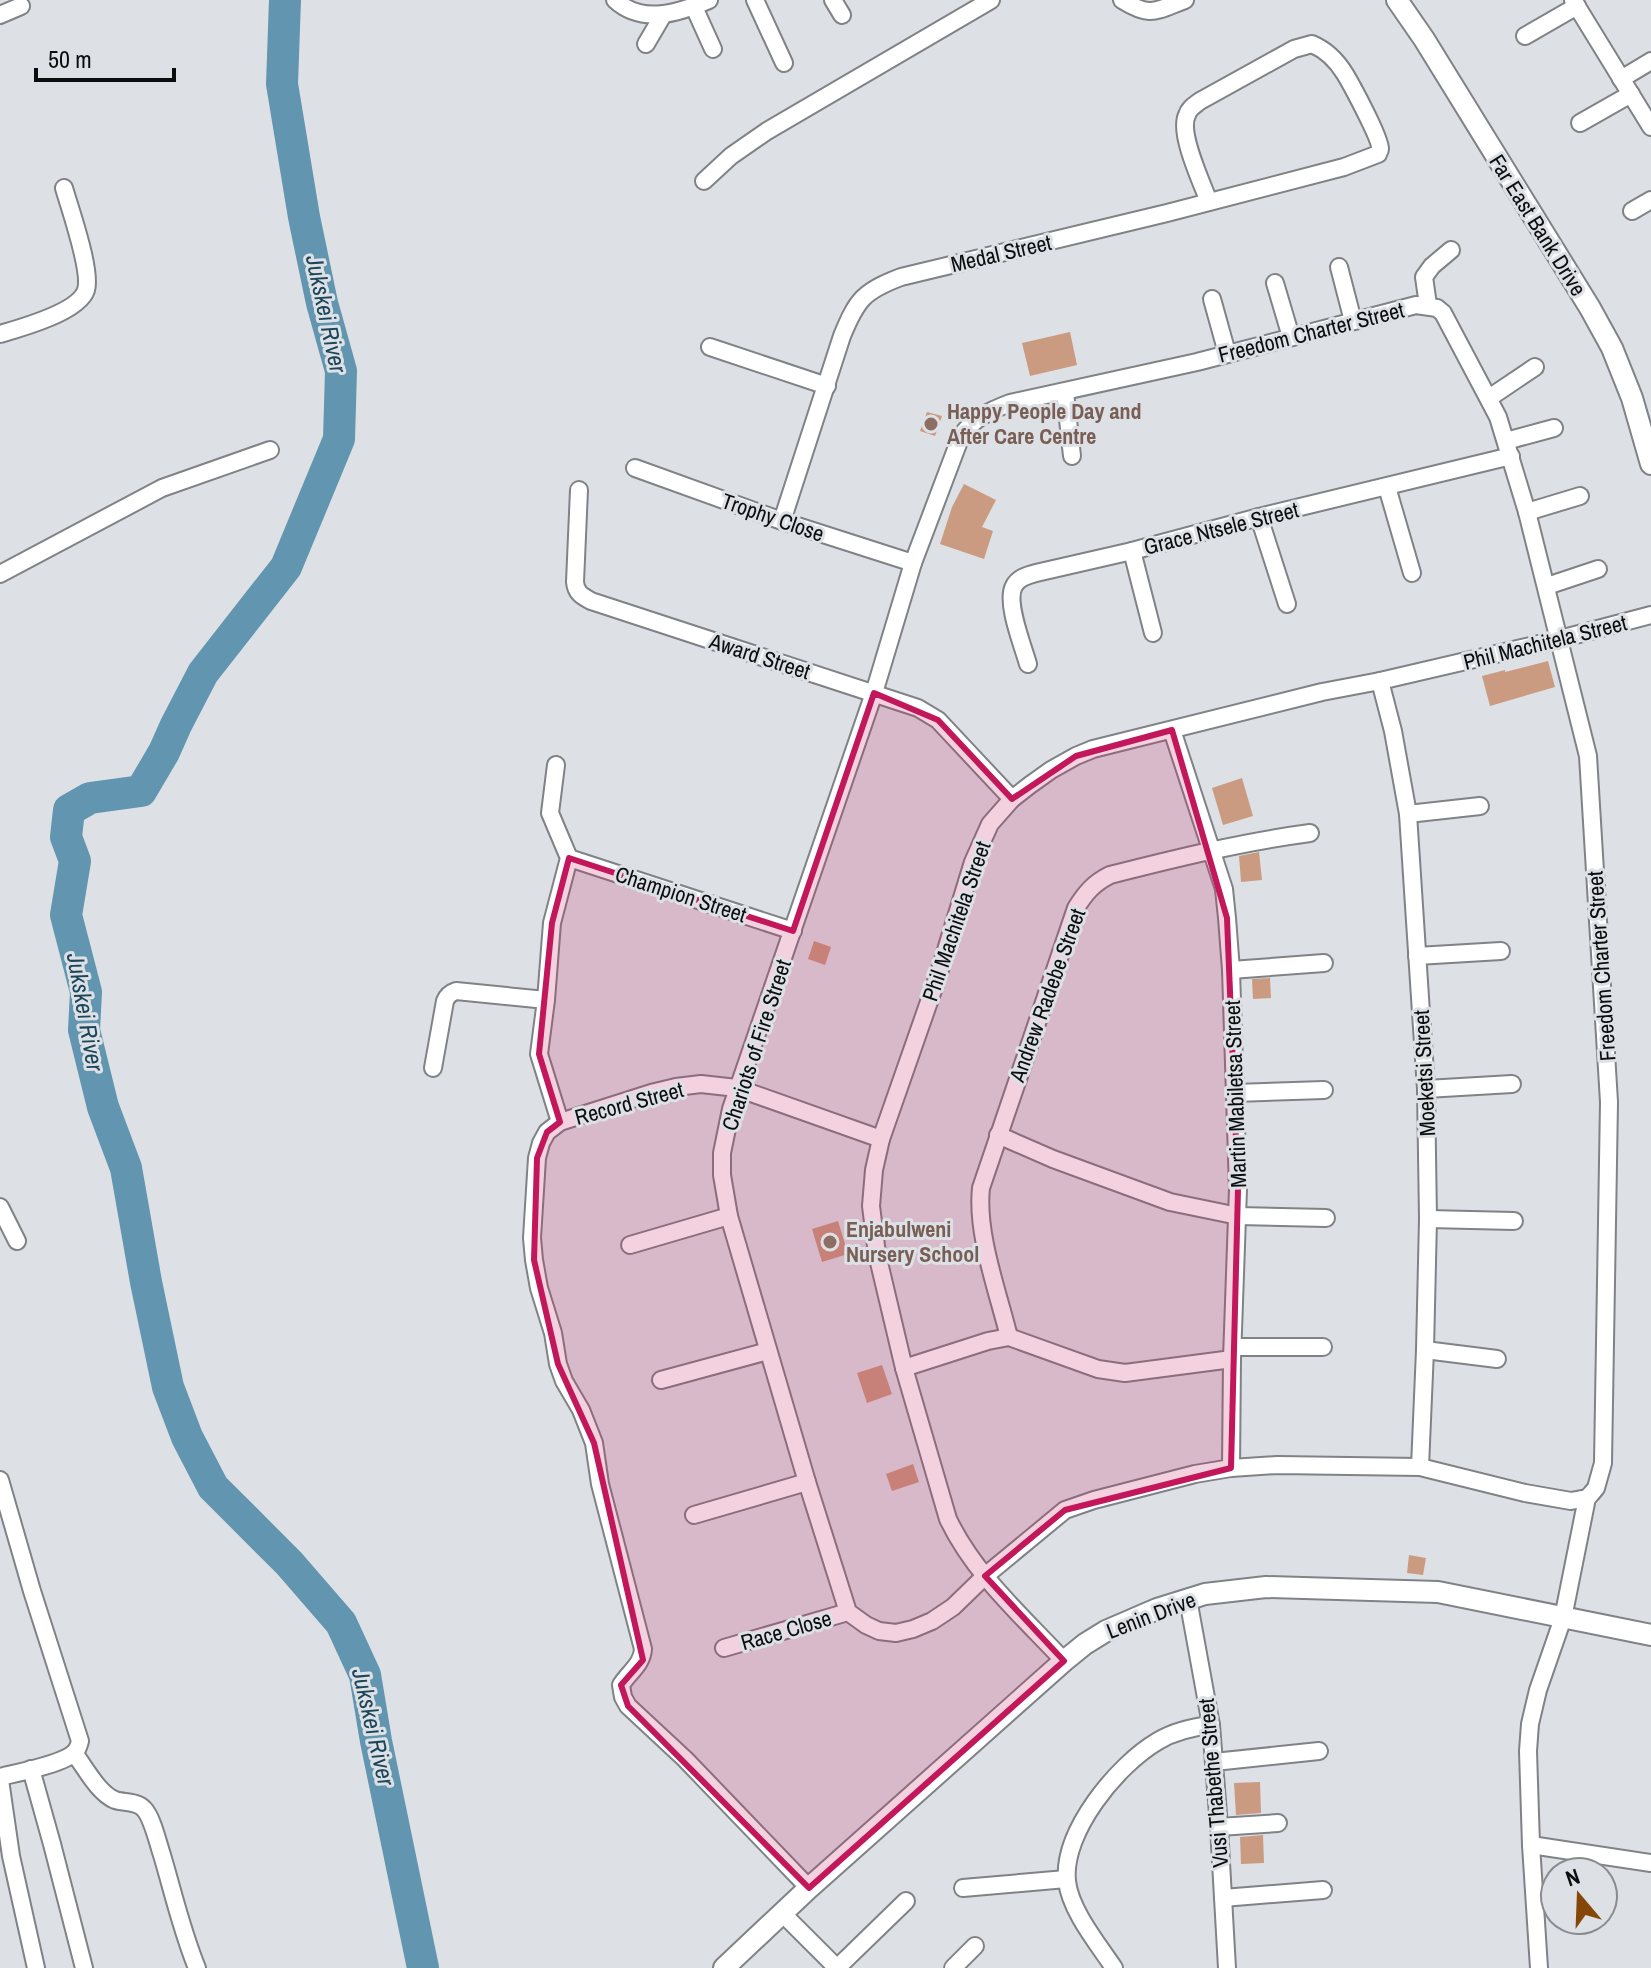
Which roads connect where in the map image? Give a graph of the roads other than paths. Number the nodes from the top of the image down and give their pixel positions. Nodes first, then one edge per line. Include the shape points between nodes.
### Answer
1 (615, 0) edge
2 (755, 0) edge
3 (991, 0) edge
4 (1122, 0) edge
5 (1185, 0) edge
6 (1397, 0) edge
7 (702, 3) edge
8 (1575, 3) edge
9 (21, 6) dead end
10 (0, 15) edge
11 (663, 15) junction
12 (1525, 36) dead end
13 (646, 44) dead end
14 (713, 49) dead end
15 (1651, 61) edge
16 (784, 63) dead end
17 (1621, 79) junction
18 (1631, 94) junction
19 (1580, 123) dead end
20 (1651, 127) edge
21 (704, 181) dead end
22 (64, 188) dead end
23 (1651, 200) edge
24 (1209, 202) junction
25 (1632, 211) dead end
26 (1451, 250) dead end
27 (1339, 267) dead end
28 (1275, 283) dead end
29 (1212, 299) dead end
30 (1428, 305) junction
31 (1353, 321) junction
32 (0, 334) edge
33 (1291, 337) junction
34 (710, 347) dead end
35 (1227, 353) junction
36 (1535, 367) dead end
37 (827, 386) junction
38 (1065, 392) junction
39 (1489, 398) junction
40 (969, 424) joint
41 (1554, 428) dead end
42 (1508, 449) junction
43 (270, 450) dead end
44 (1072, 456) dead end
45 (1651, 464) edge
46 (635, 468) dead end
47 (1387, 487) junction
48 (579, 490) dead end
49 (1580, 496) dead end
50 (1527, 512) junction
51 (1259, 517) junction
52 (782, 521) junction
53 (1132, 551) junction
54 (913, 563) junction
55 (1598, 569) dead end
56 (1412, 573) dead end
57 (0, 574) edge
58 (1547, 586) junction
59 (1287, 604) dead end
60 (1651, 615) edge
61 (1153, 633) dead end
62 (1560, 639) junction
63 (1028, 664) dead end
64 (1380, 681) junction
65 (874, 693) junction
66 (1172, 730) junction
67 (556, 765) dead end
68 (1012, 799) junction
69 (1480, 806) dead end
70 (1408, 814) junction
71 (1310, 833) dead end
72 (1211, 849) junction
73 (569, 858) junction
74 (793, 931) junction
75 (1501, 951) dead end
76 (1417, 956) junction
77 (1324, 963) dead end
78 (1231, 970) junction
79 (546, 1000) junction
80 (433, 1068) dead end
81 (1512, 1084) dead end
82 (737, 1088) junction
83 (1426, 1089) junction
84 (1324, 1090) dead end
85 (1235, 1093) junction
86 (560, 1122) junction
87 (998, 1135) junction
88 (881, 1139) junction
89 (0, 1207) edge
90 (729, 1216) junction
91 (1238, 1216) junction
92 (1326, 1218) dead end
93 (1428, 1219) junction
94 (1514, 1221) dead end
95 (17, 1241) dead end
96 (630, 1245) dead end
97 (1009, 1337) junction
98 (1323, 1347) dead end
99 (1425, 1350) junction
100 (768, 1351) junction
101 (1232, 1353) junction
102 (1497, 1359) dead end
103 (904, 1368) junction
104 (661, 1380) dead end
105 (1420, 1467) junction
106 (1231, 1468) junction
107 (0, 1480) edge
108 (807, 1482) junction
109 (1587, 1498) junction
110 (694, 1515) dead end
111 (985, 1576) junction
112 (1188, 1599) junction
113 (848, 1612) junction
114 (1563, 1618) junction
115 (1651, 1635) edge
116 (724, 1648) dead end
117 (1064, 1661) junction
118 (1211, 1725) junction
119 (1319, 1751) dead end
120 (74, 1753) junction
121 (1214, 1762) junction
122 (31, 1769) junction
123 (0, 1778) edge
124 (1278, 1823) dead end
125 (1219, 1827) junction
126 (1531, 1845) junction
127 (1651, 1863) edge
128 (1066, 1879) junction
129 (809, 1888) junction
130 (963, 1888) dead end
131 (1323, 1890) dead end
132 (1223, 1898) junction
133 (906, 1901) dead end
134 (783, 1914) junction
135 (975, 1946) dead end
136 (36, 1968) edge
137 (84, 1968) edge
138 (197, 1968) edge
139 (724, 1968) edge
140 (837, 1968) edge
141 (953, 1968) edge
142 (1114, 1968) edge
143 (1227, 1968) edge
144 (1539, 1968) edge

1 - 11 street via 635,12
2 - 16 street
3 - 21 street via 767,131
4 - 5 street via 1147,12
6 - 45 street, Far East Bank Drive via 1612,348
7 - 11 street
7 - 14 street
8 - 12 street
8 - 17 street
9 - 10 street
11 - 13 street
15 - 17 street
17 - 18 street
18 - 19 street
18 - 20 street
22 - 32 street via 85,266 86,292 68,309
23 - 25 street
24 - 24 street, Medal Street via 1344,167 1379,152 1344,73 1321,47 1305,45 1187,113 1185,131
24 - 37 street, Medal Street via 883,284 860,299 850,316
26 - 30 street via 1424,277
27 - 31 street
28 - 33 street
29 - 35 street
30 - 31 street, Freedom Charter Street
30 - 39 street, Freedom Charter Street via 1447,320
31 - 33 street, Freedom Charter Street
33 - 35 street, Freedom Charter Street
34 - 37 street
35 - 38 street, Freedom Charter Street
36 - 39 street
37 - 52 street, Medal Street
38 - 40 street, Freedom Charter Street via 1010,403
38 - 44 street
39 - 42 street, Freedom Charter Street
40 - 54 street, Chariots of Fire Street
41 - 42 street, Grace Ntsele Street
42 - 47 street, Grace Ntsele Street
42 - 50 street, Freedom Charter Street
43 - 57 street via 162,488
46 - 52 street, Trophy Close
47 - 51 street, Grace Ntsele Street
47 - 56 street
48 - 65 street, Award Street via 575,582 584,598
49 - 50 street
50 - 58 street, Freedom Charter Street
51 - 53 street, Grace Ntsele Street
51 - 59 street
52 - 54 street, Trophy Close
53 - 61 street
53 - 63 street, Grace Ntsele Street via 1036,573 1014,584 1012,607
54 - 65 street, Chariots of Fire Street
55 - 58 street
58 - 62 street, Freedom Charter Street
60 - 62 street, Phil Machitela Street
62 - 64 street, Phil Machitela Street
62 - 109 street, Freedom Charter Street via 1588,756 1609,1102 1603,1463 1596,1488
64 - 66 street, Phil Machitela Street
64 - 70 street, Moeketsi Street
65 - 68 street, Award Street via 938,720
65 - 74 street, Chariots of Fire Street
66 - 68 street, Phil Machitela Street via 1076,756
66 - 72 street, Martin Mabiletsa Street
67 - 73 street via 550,813
68 - 88 street, Phil Machitela Street via 990,824 973,862
69 - 70 street
70 - 76 street, Moeketsi Street
71 - 72 street, Andrew Radebe Street
72 - 78 street, Martin Mabiletsa Street via 1224,889
72 - 87 street, Andrew Radebe Street via 1110,875 1086,891
73 - 74 street, Champion Street
73 - 79 street via 552,923
74 - 82 street, Chariots of Fire Street
75 - 76 street
76 - 83 street, Moeketsi Street
77 - 78 street
78 - 85 street, Martin Mabiletsa Street
79 - 80 street via 452,993 445,1001
79 - 86 street via 539,1054
81 - 83 street
82 - 86 street, Record Street via 676,1087
82 - 88 street, Record Street
82 - 90 street, Chariots of Fire Street via 722,1153
83 - 93 street, Moeketsi Street
84 - 85 street
85 - 91 street, Martin Mabiletsa Street
86 - 129 street via 547,1132 537,1158 534,1260 558,1364 594,1443 643,1649 641,1661 621,1685 623,1697
87 - 91 street via 1170,1202
87 - 97 street, Andrew Radebe Street via 979,1203
88 - 103 street, Phil Machitela Street via 872,1222
89 - 95 street
90 - 96 street
90 - 100 street, Chariots of Fire Street
91 - 92 street
91 - 101 street, Martin Mabiletsa Street
93 - 94 street
93 - 99 street, Moeketsi Street
97 - 101 street via 1098,1369 1125,1373
97 - 103 street
98 - 101 street
99 - 102 street
99 - 105 street, Moeketsi Street
100 - 104 street
100 - 108 street, Chariots of Fire Street
101 - 106 street, Martin Mabiletsa Street
103 - 111 street, Phil Machitela Street via 948,1519
105 - 106 street
105 - 109 street via 1525,1493 1571,1501
106 - 111 street via 1078,1504 1055,1516
107 - 120 street via 76,1723 80,1741
108 - 110 street
108 - 113 street, Chariots of Fire Street
109 - 114 street, Freedom Charter Street
111 - 113 street via 953,1607 913,1629 879,1631
111 - 117 street, Phil Machitela Street
112 - 114 street, Lenin Drive via 1266,1587 1438,1592
112 - 117 street, Lenin Drive via 1106,1631
112 - 118 street, Vusi Thabethe Street
113 - 116 street, Race Close
114 - 115 street, Lenin Drive
114 - 126 street, Freedom Charter Street via 1530,1724
117 - 129 street, Lenin Drive
118 - 121 street, Vusi Thabethe Street
118 - 128 street via 1158,1741 1114,1779 1073,1843
119 - 121 street
120 - 122 street
120 - 138 street via 107,1795 146,1812
121 - 125 street, Vusi Thabethe Street
122 - 123 street
122 - 137 street
123 - 136 street
124 - 125 street
125 - 132 street, Vusi Thabethe Street
126 - 127 street
126 - 144 street, Freedom Charter Street
128 - 130 street
128 - 142 street via 1074,1905
129 - 134 street, Lenin Drive
131 - 132 street
132 - 143 street, Vusi Thabethe Street
133 - 140 street
134 - 139 street, Lenin Drive
134 - 140 street
135 - 141 street

